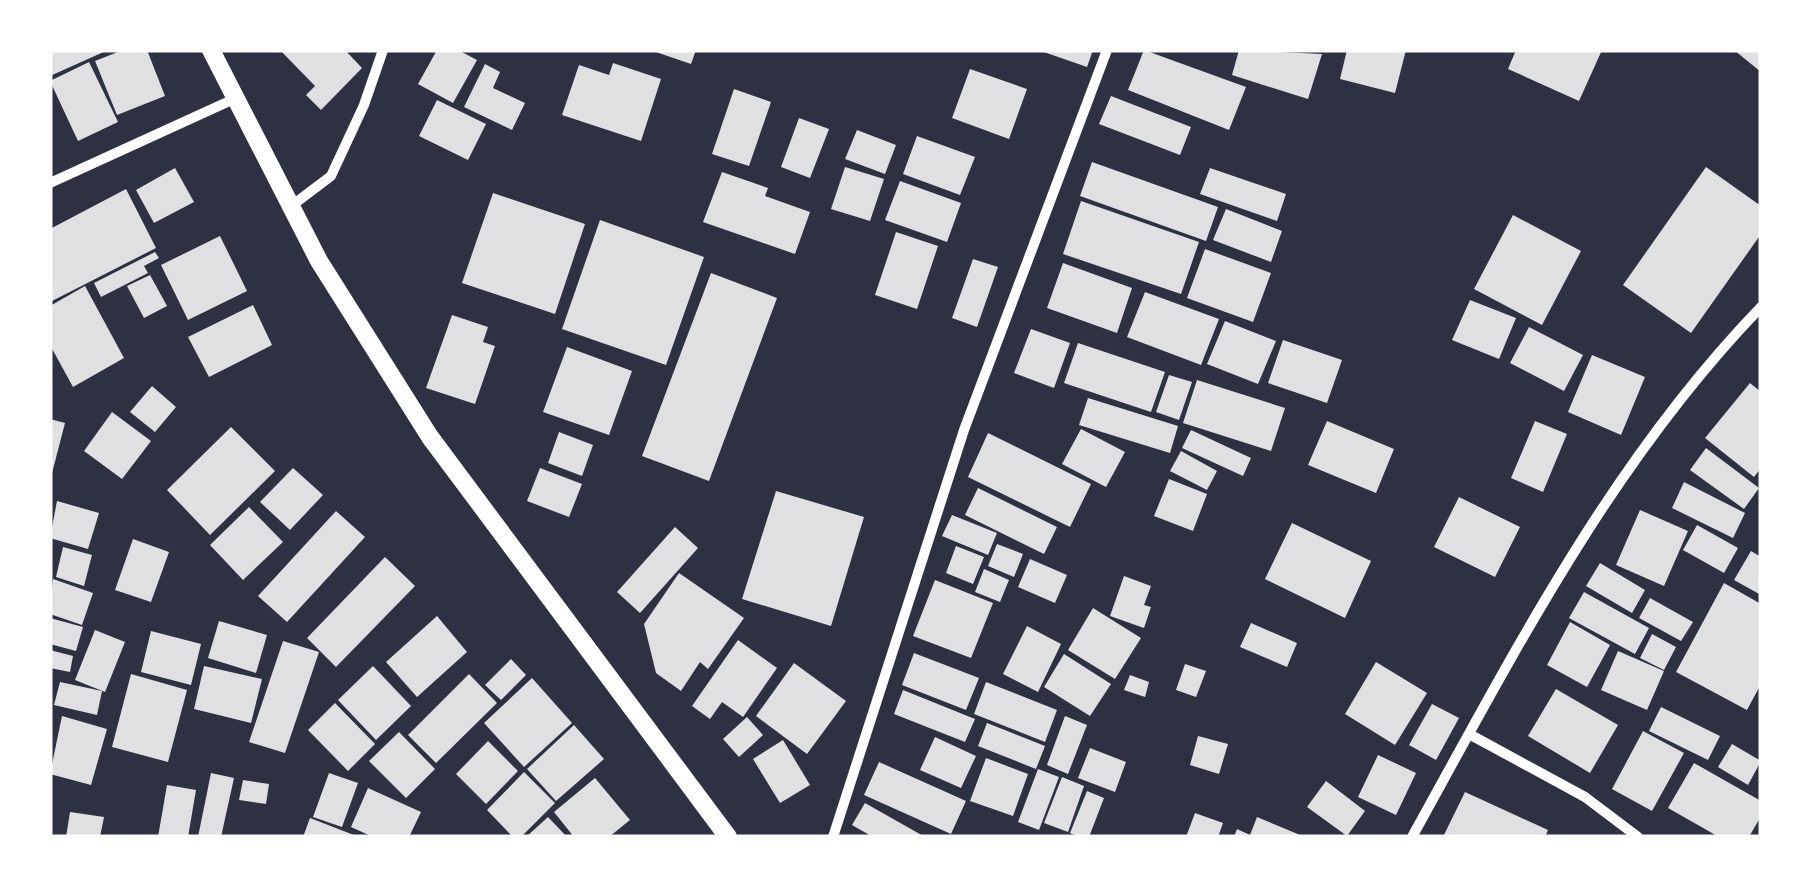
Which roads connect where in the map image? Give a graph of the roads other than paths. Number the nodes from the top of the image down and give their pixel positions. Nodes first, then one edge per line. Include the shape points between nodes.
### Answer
1 (211, 50) edge
2 (383, 50) edge
3 (1107, 50) edge
4 (234, 99) junction
5 (50, 183) edge
6 (290, 206) junction
7 (1761, 307) edge
8 (1468, 734) junction
9 (728, 837) edge
10 (832, 837) edge
11 (1412, 837) edge
12 (1638, 837) edge

1 - 4 street
2 - 6 street via 331,176
3 - 10 street via 964,430
4 - 5 street
4 - 6 street
6 - 9 street via 430,437
7 - 8 street via 1712,358 1575,544
8 - 11 street
8 - 12 street via 1585,796

